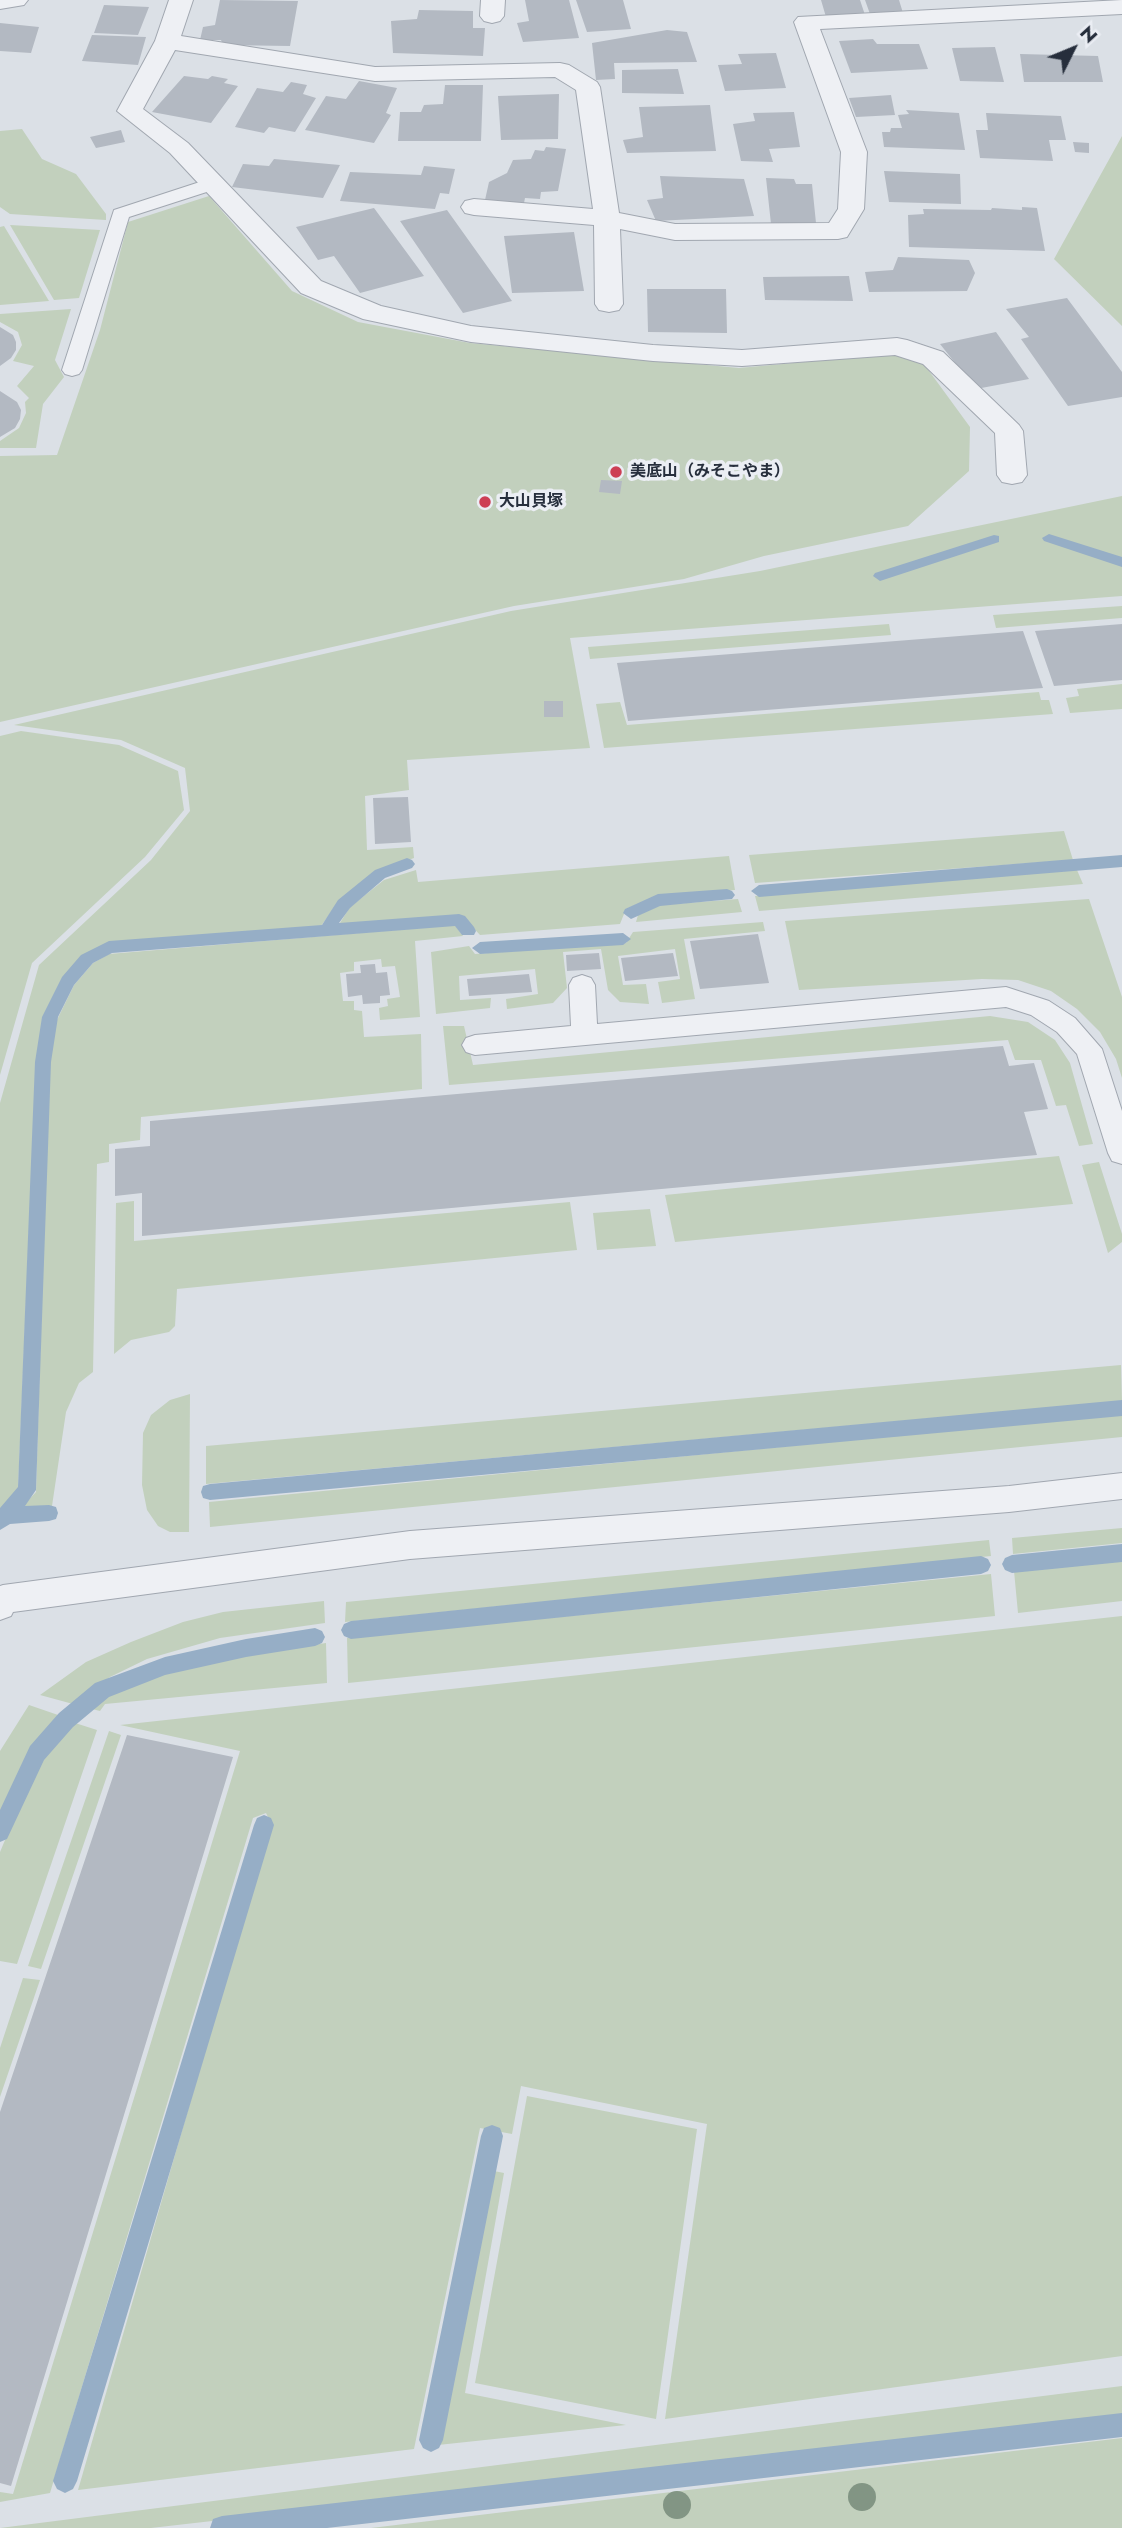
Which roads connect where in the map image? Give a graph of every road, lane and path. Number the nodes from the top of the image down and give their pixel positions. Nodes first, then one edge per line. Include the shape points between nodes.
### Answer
1 (16, 0) edge
2 (181, 0) edge
3 (0, 2) edge
4 (944, 6) edge
5 (1122, 7) edge
6 (803, 11) edge
7 (167, 41) junction
8 (212, 184) junction
9 (474, 207) dead end
10 (607, 218) junction
11 (609, 304) dead end
12 (72, 370) dead end
13 (1012, 475) dead end
14 (582, 985) dead end
15 (585, 1035) junction
16 (475, 1045) dead end
17 (1122, 1153) edge
18 (1122, 1486) edge
19 (1, 1602) edge

1 - 3 street
2 - 7 street
4 - 5 street
4 - 6 street
6 - 10 street via 854,152 851,209 838,231 675,232
7 - 8 street via 130,111 179,148
7 - 10 street via 375,74 560,70 587,87
8 - 12 lane via 121,215
8 - 13 street via 312,287 373,313 471,334 653,353 742,358 897,346 933,358 1009,432
9 - 10 street
10 - 11 street
14 - 15 lane
15 - 16 lane
15 - 17 lane via 1006,997 1040,1008 1066,1025 1088,1049
18 - 19 lane via 1009,1499 410,1545

